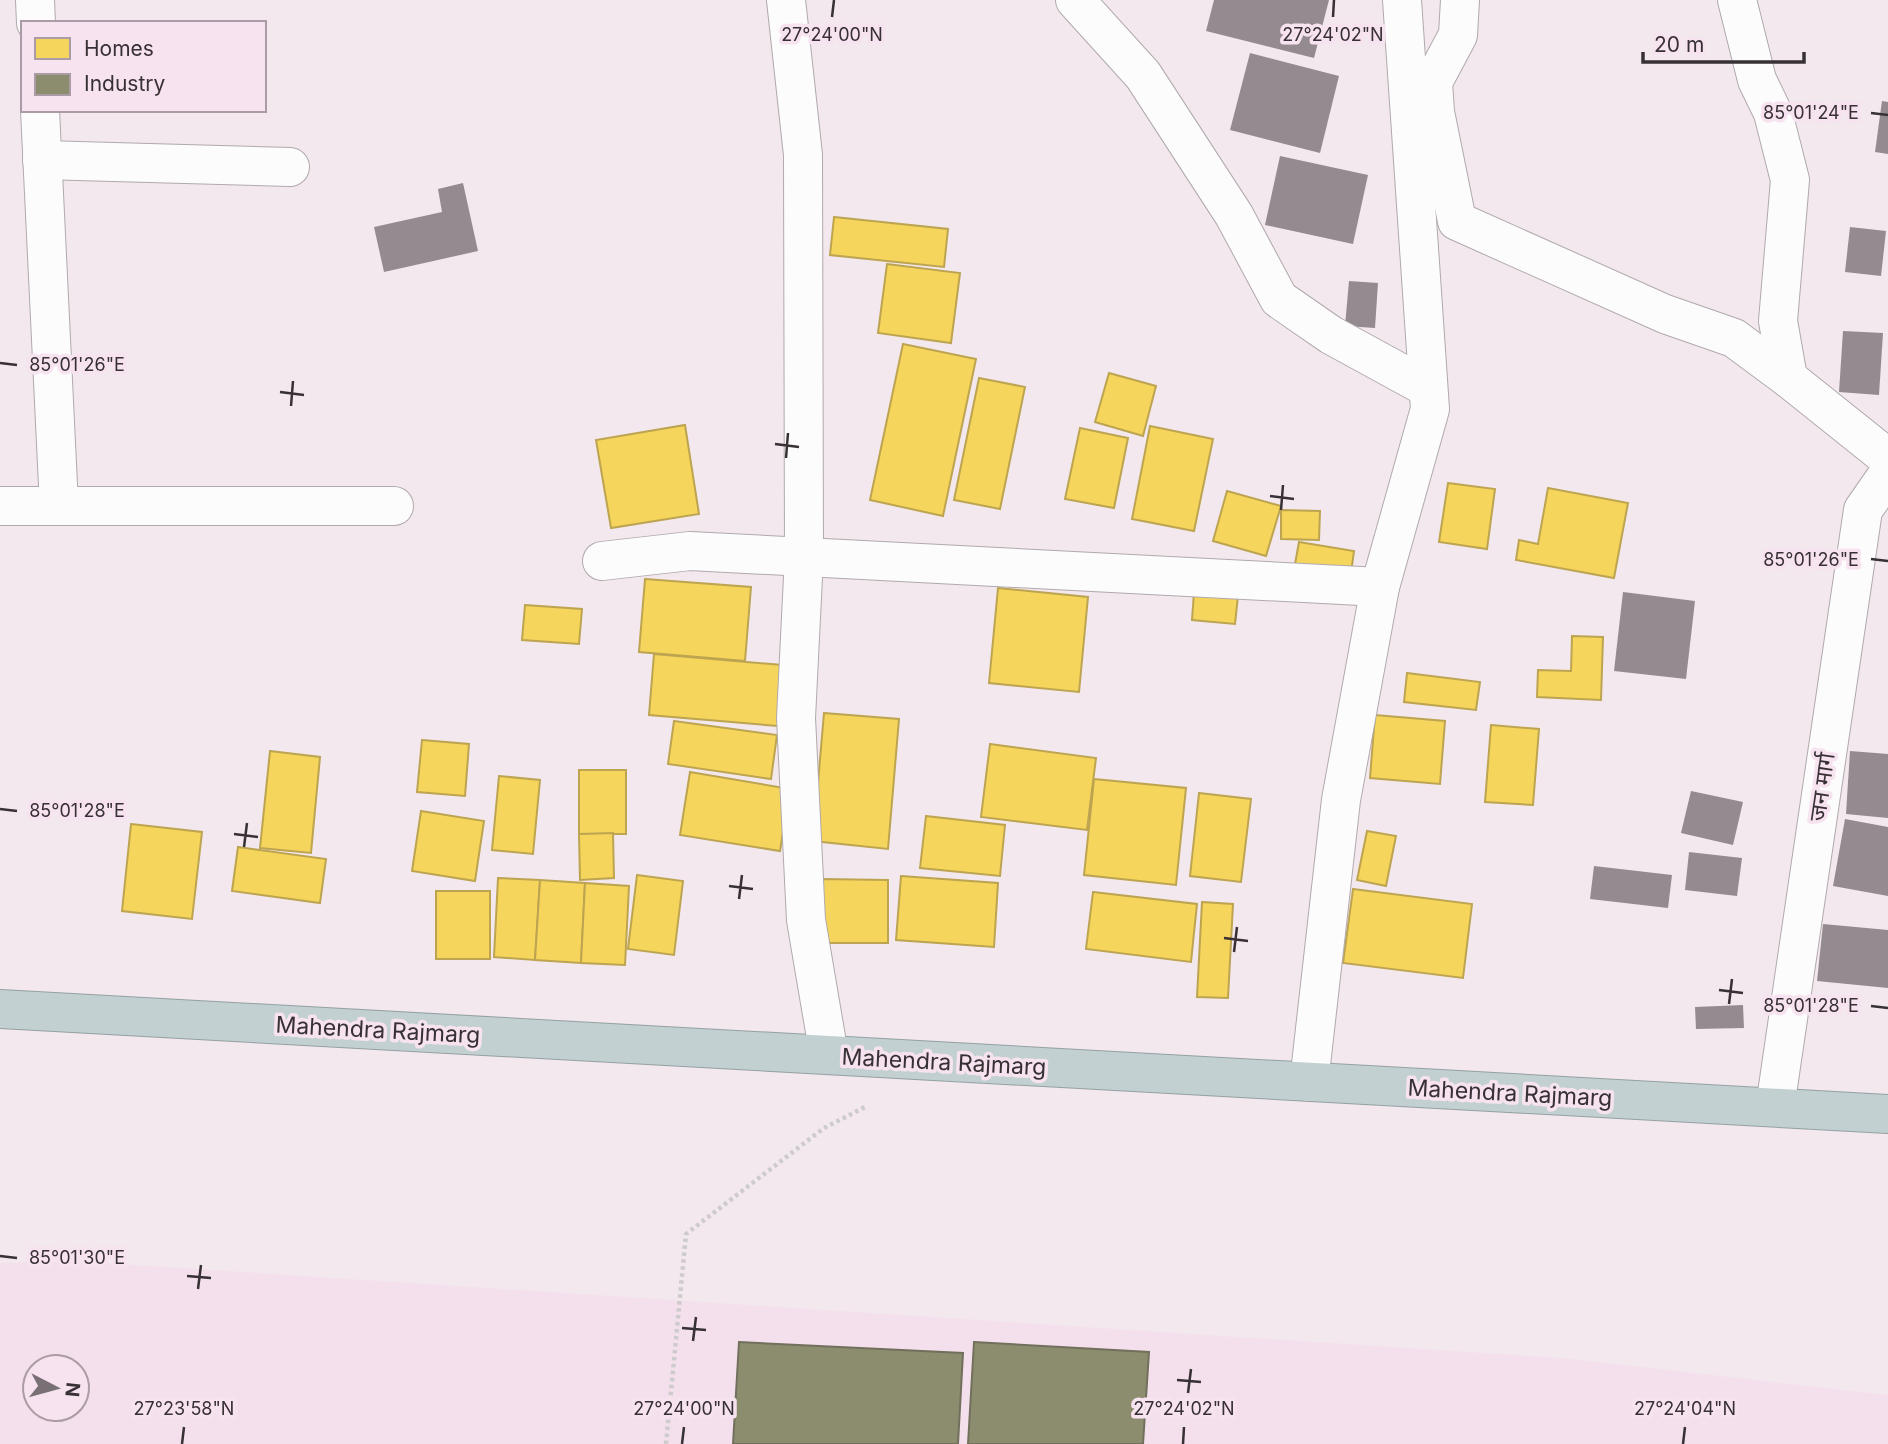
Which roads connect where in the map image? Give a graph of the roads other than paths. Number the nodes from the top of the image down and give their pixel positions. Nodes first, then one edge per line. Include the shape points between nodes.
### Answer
1 (35, 0) edge
2 (786, 0) edge
3 (1075, 0) edge
4 (1402, 0) edge
5 (1460, 0) edge
6 (1737, 0) edge
7 (36, 21) edge
8 (40, 112) edge
9 (43, 160) junction
10 (290, 167) dead end
11 (1788, 378) junction
12 (1428, 388) junction
13 (1888, 458) edge
14 (1888, 474) edge
15 (0, 506) edge
16 (59, 506) junction
17 (394, 506) dead end
18 (804, 557) junction
19 (602, 561) dead end
20 (1380, 587) junction
21 (0, 1009) edge
22 (829, 1055) junction
23 (1308, 1082) junction
24 (1775, 1107) junction
25 (1888, 1114) edge

1 - 7 street
2 - 18 street via 803,155
3 - 12 street via 1143,75 1234,215 1279,299 1331,335
4 - 12 street
5 - 11 street via 1458,35 1433,82 1457,221 1665,314 1734,338
6 - 11 street via 1790,180 1778,321
8 - 9 street
9 - 10 street
9 - 16 street
11 - 13 street
12 - 20 street via 1430,409
14 - 24 street, जन मार्ग via 1863,510
15 - 16 street
16 - 17 street
18 - 19 street via 690,551
18 - 20 street
18 - 22 street via 796,718 806,920
20 - 23 street via 1341,800
21 - 22 highway, Mahendra Rajmarg
22 - 23 highway, Mahendra Rajmarg
23 - 24 highway, Mahendra Rajmarg
24 - 25 highway, Mahendra Rajmarg

